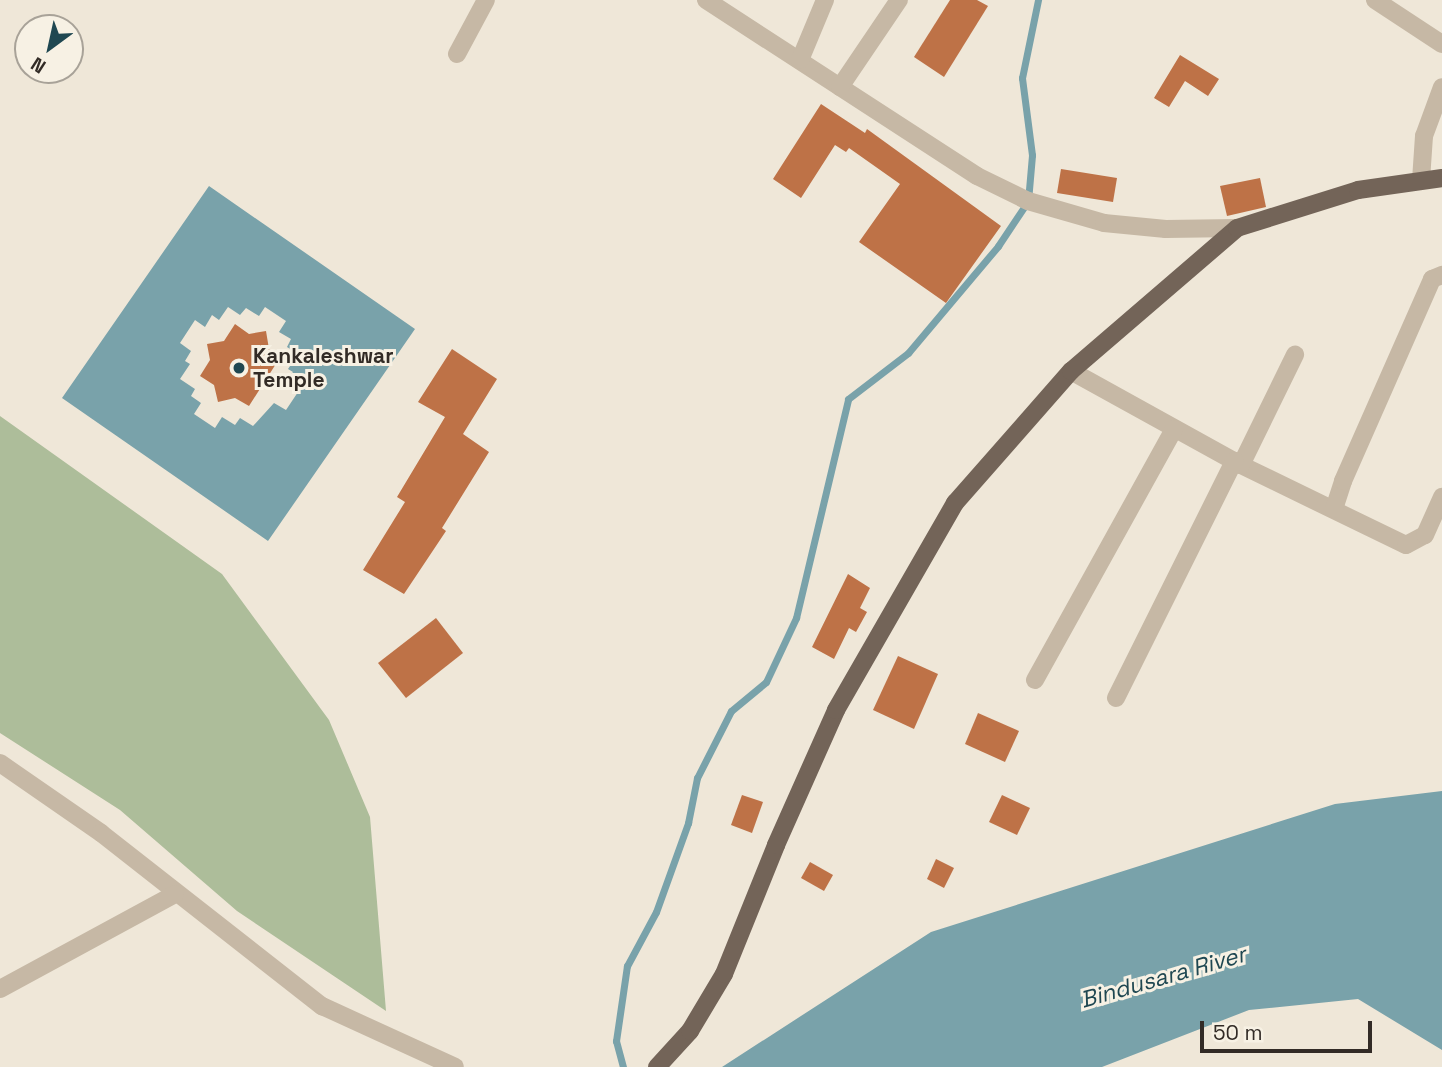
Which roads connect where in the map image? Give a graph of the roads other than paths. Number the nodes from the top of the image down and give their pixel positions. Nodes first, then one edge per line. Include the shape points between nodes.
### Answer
1 (486, 0) edge
2 (706, 0) edge
3 (825, 0) edge
4 (899, 0) edge
5 (1375, 0) edge
6 (1442, 44) edge
7 (457, 54) dead end
8 (800, 60) junction
9 (840, 87) junction
10 (1442, 87) edge
11 (1442, 178) edge
12 (1421, 180) junction
13 (1237, 229) junction
14 (1442, 275) edge
15 (1295, 355) dead end
16 (1071, 371) junction
17 (1174, 429) junction
18 (1237, 463) junction
19 (1442, 497) edge
20 (1334, 509) junction
21 (1035, 680) dead end
22 (1116, 698) dead end
23 (0, 763) edge
24 (175, 894) junction
25 (0, 989) edge
26 (659, 1066) edge
27 (456, 1067) edge

1 - 7 street
2 - 8 street
3 - 8 street
4 - 9 street
5 - 6 street
8 - 9 street
9 - 13 street via 977,176 1028,201 1104,223
10 - 12 street via 1424,136
11 - 12 main road
12 - 13 main road via 1359,190
13 - 16 main road
14 - 20 street via 1432,279
15 - 18 street
16 - 17 street
16 - 26 main road via 955,503 836,710 724,974 690,1031
17 - 18 street
17 - 21 street
18 - 20 street
18 - 22 street
19 - 20 street via 1425,535 1406,545
23 - 24 street via 101,833
24 - 25 street
24 - 27 street via 322,1006

